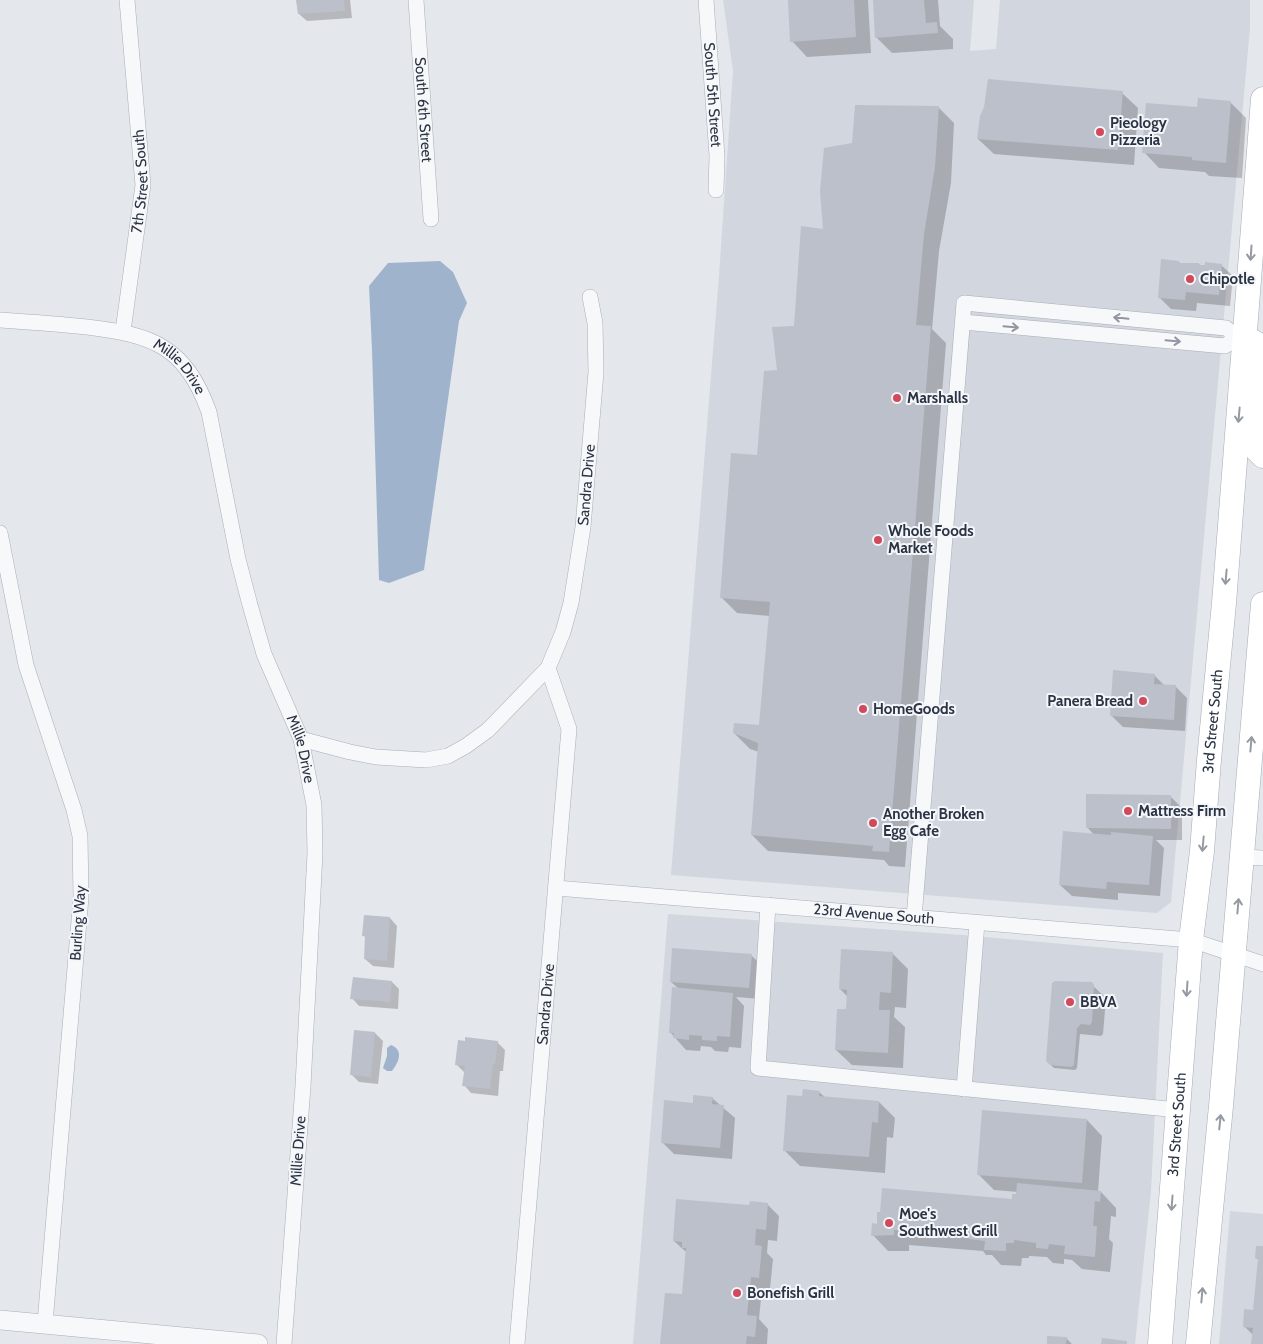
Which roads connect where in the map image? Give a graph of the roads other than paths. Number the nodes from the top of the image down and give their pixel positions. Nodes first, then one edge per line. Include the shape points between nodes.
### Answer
1 (128, 0) edge
2 (416, 0) edge
3 (706, 0) edge
4 (1263, 99) edge
5 (716, 190) dead end
6 (431, 219) dead end
7 (1258, 229) edge
8 (590, 297) dead end
9 (0, 320) edge
10 (963, 322) junction
11 (124, 331) junction
12 (1241, 337) junction
13 (1263, 456) edge
14 (0, 533) edge
15 (1263, 604) edge
16 (548, 668) junction
17 (302, 739) junction
18 (1253, 858) edge
19 (556, 888) junction
20 (768, 905) junction
21 (914, 918) junction
22 (976, 923) junction
23 (1191, 940) junction
24 (1234, 955) junction
25 (1263, 964) edge
26 (964, 1089) junction
27 (1178, 1110) junction
28 (0, 1320) edge
29 (45, 1323) junction
30 (258, 1344) edge
31 (284, 1344) edge
32 (517, 1344) edge
33 (1160, 1344) edge
34 (1198, 1344) edge

1 - 11 street, 7th Street South via 143,185
2 - 6 street, South 6th Street
3 - 5 street, South 5th Street via 717,156
4 - 7 main road, 3rd Street South
7 -> 12 main road, 3rd Street South
8 - 16 street, Sandra Drive via 595,323 596,372 583,527 563,632
9 - 11 street, Millie Drive
10 -> 12 street via 1225,346
12 -> 10 street via 1226,328 964,303
10 - 21 street
11 - 17 street, Millie Drive via 164,347 184,366 200,389 209,412 252,614 264,654
12 - 13 main road via 1260,346 1263,355 1257,450
12 -> 23 main road, 3rd Street South via 1202,851
14 - 29 street, Burling Way via 26,665 80,836 82,897
18 -> 15 main road
16 - 17 street, Sandra Drive via 488,730 448,756 426,760 376,757
16 - 19 street, Sandra Drive via 568,729
17 - 31 street, Millie Drive via 314,805 315,853
24 -> 18 main road
19 - 20 street, 23rd Avenue South
19 - 32 street, Sandra Drive
20 - 21 street, 23rd Avenue South
20 - 26 street via 758,1068
21 - 22 street, 23rd Avenue South
22 - 23 street, 23rd Avenue South
22 - 26 street
23 - 24 street, 23rd Avenue South
23 -> 27 main road, 3rd Street South
24 - 25 street, 23rd Avenue South
34 -> 24 main road
26 - 27 street
27 -> 33 main road, 3rd Street South
28 - 29 street
29 - 30 street

